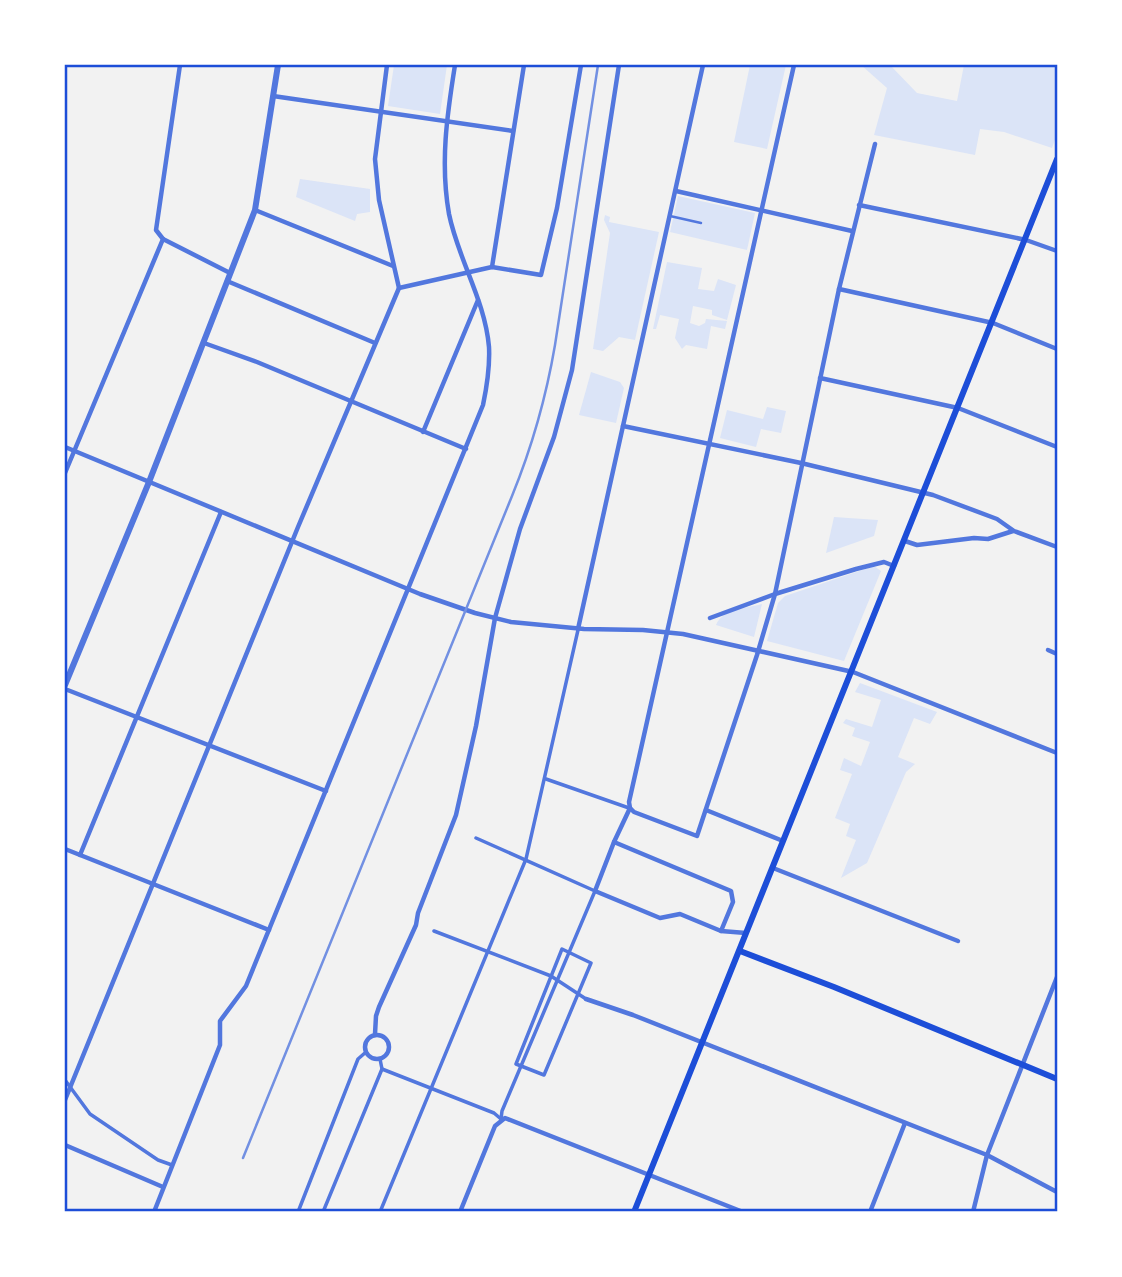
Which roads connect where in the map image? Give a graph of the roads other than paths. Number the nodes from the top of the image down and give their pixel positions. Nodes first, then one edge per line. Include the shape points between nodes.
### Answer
1 (180, 65) edge
2 (278, 65) edge
3 (387, 65) edge
4 (455, 65) edge
5 (524, 65) edge
6 (581, 65) edge
7 (619, 65) edge
8 (703, 65) edge
9 (794, 65) edge
10 (273, 96) junction
11 (380, 111) junction
12 (446, 121) junction
13 (513, 131) junction
14 (874, 144) dead end
15 (1057, 159) edge
16 (676, 191) junction
17 (859, 205) junction
18 (255, 211) junction
19 (762, 211) junction
20 (670, 216) junction
21 (701, 223) dead end
22 (852, 231) junction
23 (163, 239) junction
24 (1026, 240) junction
25 (1057, 251) edge
26 (393, 266) junction
27 (492, 267) junction
28 (467, 271) junction
29 (230, 273) junction
30 (227, 281) junction
31 (399, 288) junction
32 (839, 289) junction
33 (478, 299) junction
34 (992, 323) junction
35 (204, 343) junction
36 (375, 343) junction
37 (1057, 349) edge
38 (820, 378) junction
39 (350, 401) junction
40 (958, 408) junction
41 (623, 426) junction
42 (423, 432) junction
43 (709, 445) junction
44 (65, 447) edge
45 (1057, 447) edge
46 (466, 449) junction
47 (74, 450) junction
48 (802, 463) junction
49 (65, 473) edge
50 (149, 482) junction
51 (924, 493) junction
52 (220, 512) junction
53 (1014, 531) junction
54 (905, 541) junction
55 (292, 542) junction
56 (1057, 547) edge
57 (895, 566) junction
58 (409, 589) junction
59 (775, 594) junction
60 (495, 618) junction
61 (710, 618) dead end
62 (578, 629) junction
63 (668, 632) junction
64 (1048, 650) dead end
65 (758, 651) junction
66 (1057, 654) edge
67 (853, 671) junction
68 (65, 687) edge
69 (137, 716) junction
70 (209, 744) junction
71 (1057, 754) edge
72 (546, 779) junction
73 (326, 791) junction
74 (630, 808) junction
75 (706, 810) junction
76 (476, 838) dead end
77 (783, 841) junction
78 (614, 842) junction
79 (65, 849) edge
80 (80, 855) junction
81 (526, 859) junction
82 (773, 868) junction
83 (153, 884) junction
84 (595, 891) junction
85 (269, 930) junction
86 (434, 931) dead end
87 (721, 931) junction
88 (747, 934) junction
89 (958, 941) dead end
90 (488, 951) junction
91 (740, 951) junction
92 (569, 952) junction
93 (551, 976) junction
94 (557, 980) junction
95 (1057, 980) edge
96 (580, 994) junction
97 (586, 999) joint
98 (375, 1034) junction
99 (702, 1042) junction
100 (366, 1052) junction
101 (380, 1059) junction
102 (1023, 1064) junction
103 (521, 1066) junction
104 (382, 1069) junction
105 (1057, 1079) edge
106 (65, 1080) edge
107 (71, 1086) junction
108 (432, 1088) junction
109 (65, 1100) edge
110 (501, 1119) junction
111 (905, 1123) junction
112 (65, 1145) edge
113 (986, 1155) junction
114 (172, 1165) junction
115 (649, 1176) junction
116 (163, 1186) junction
117 (1057, 1192) edge
118 (153, 1212) edge
119 (298, 1212) edge
120 (323, 1212) edge
121 (380, 1212) edge
122 (460, 1212) edge
123 (634, 1212) edge
124 (743, 1212) edge
125 (870, 1212) edge
126 (973, 1212) edge

1 - 23 street via 156,230
2 - 10 street
3 - 11 street
4 - 12 street
5 - 13 street
6 - 27 street via 541,275
7 - 60 street via 572,370
8 - 16 street
9 - 19 street
10 - 11 street
10 - 18 street
11 - 12 street
11 - 26 street via 375,159
12 - 13 street
12 - 28 street via 446,196
13 - 27 street
14 - 17 street
15 - 24 main road
16 - 19 street
16 - 20 street
17 - 22 street
17 - 24 street
18 - 26 street
18 - 29 street
19 - 22 street
19 - 43 street
20 - 21 lane
20 - 41 street
22 - 32 street
23 - 29 street
23 - 47 street
24 - 25 street
24 - 34 main road
26 - 31 street
27 - 28 street
28 - 31 street
28 - 33 street
29 - 30 street
30 - 35 street
30 - 36 street
31 - 36 street
32 - 34 street
32 - 38 street
33 - 42 street
33 - 46 street via 489,359 482,405
34 - 37 street
34 - 40 main road
35 - 39 street
35 - 50 street
36 - 39 street
38 - 40 street
38 - 48 street
39 - 42 street
39 - 55 street
40 - 45 street
40 - 51 main road
41 - 43 street
41 - 62 street
42 - 46 street
43 - 48 street
43 - 63 street
44 - 47 street
46 - 58 street
47 - 49 street
47 - 50 street
48 - 51 street
48 - 59 street
50 - 52 street
50 - 68 street
51 - 53 street via 997,519
51 - 54 main road
52 - 55 street
52 - 69 street
53 - 54 street via 988,539 917,545
53 - 56 street
54 - 57 main road
55 - 58 street
55 - 70 street
57 - 59 street via 874,564
57 - 67 main road
58 - 60 street
58 - 73 street
59 - 61 street
59 - 65 street
60 - 62 street
60 - 98 street via 456,815 416,925 379,1007
62 - 63 street
62 - 72 street
63 - 65 street
63 - 74 street
64 - 66 street
65 - 67 street
65 - 75 street
67 - 71 street
67 - 77 main road
68 - 69 street
69 - 70 street
69 - 80 street
70 - 73 street
70 - 83 street
72 - 74 street
72 - 81 street
73 - 85 street
74 - 75 street via 697,836
74 - 78 street
75 - 77 street
76 - 81 street
77 - 82 main road
78 - 84 street
78 - 87 street via 731,891 733,902
79 - 80 street
80 - 83 street
81 - 84 street
81 - 90 street
82 - 88 main road
82 - 89 street
83 - 85 street
83 - 107 street
84 - 87 street via 660,918 680,914
84 - 92 street
85 - 114 street via 244,991 220,1021 220,1045
86 - 90 street
87 - 88 street
88 - 91 main road
90 - 93 street
90 - 108 street
91 - 99 main road
91 - 102 main road
92 - 93 street via 562,949
92 - 94 street
92 - 96 street via 591,963
93 - 94 street
93 - 103 street via 516,1064
94 - 96 street
94 - 103 street
95 - 102 street
96 - 97 street
96 - 103 street via 544,1075
97 - 99 street
98 - 100 street via 368,1038
98 - 101 street via 384,1037 389,1046
99 - 111 street
99 - 115 main road
100 - 101 street
100 - 119 street via 358,1059
101 - 104 street
102 - 105 main road
102 - 113 street
103 - 110 street
104 - 108 street
104 - 120 street
106 - 107 street
107 - 109 street
107 - 114 street via 90,1114
108 - 110 street
108 - 121 street
110 - 115 street
110 - 122 street
111 - 113 street
111 - 125 street
112 - 116 street
113 - 117 street
113 - 126 street
114 - 116 street
115 - 123 main road
115 - 124 street
116 - 118 street

